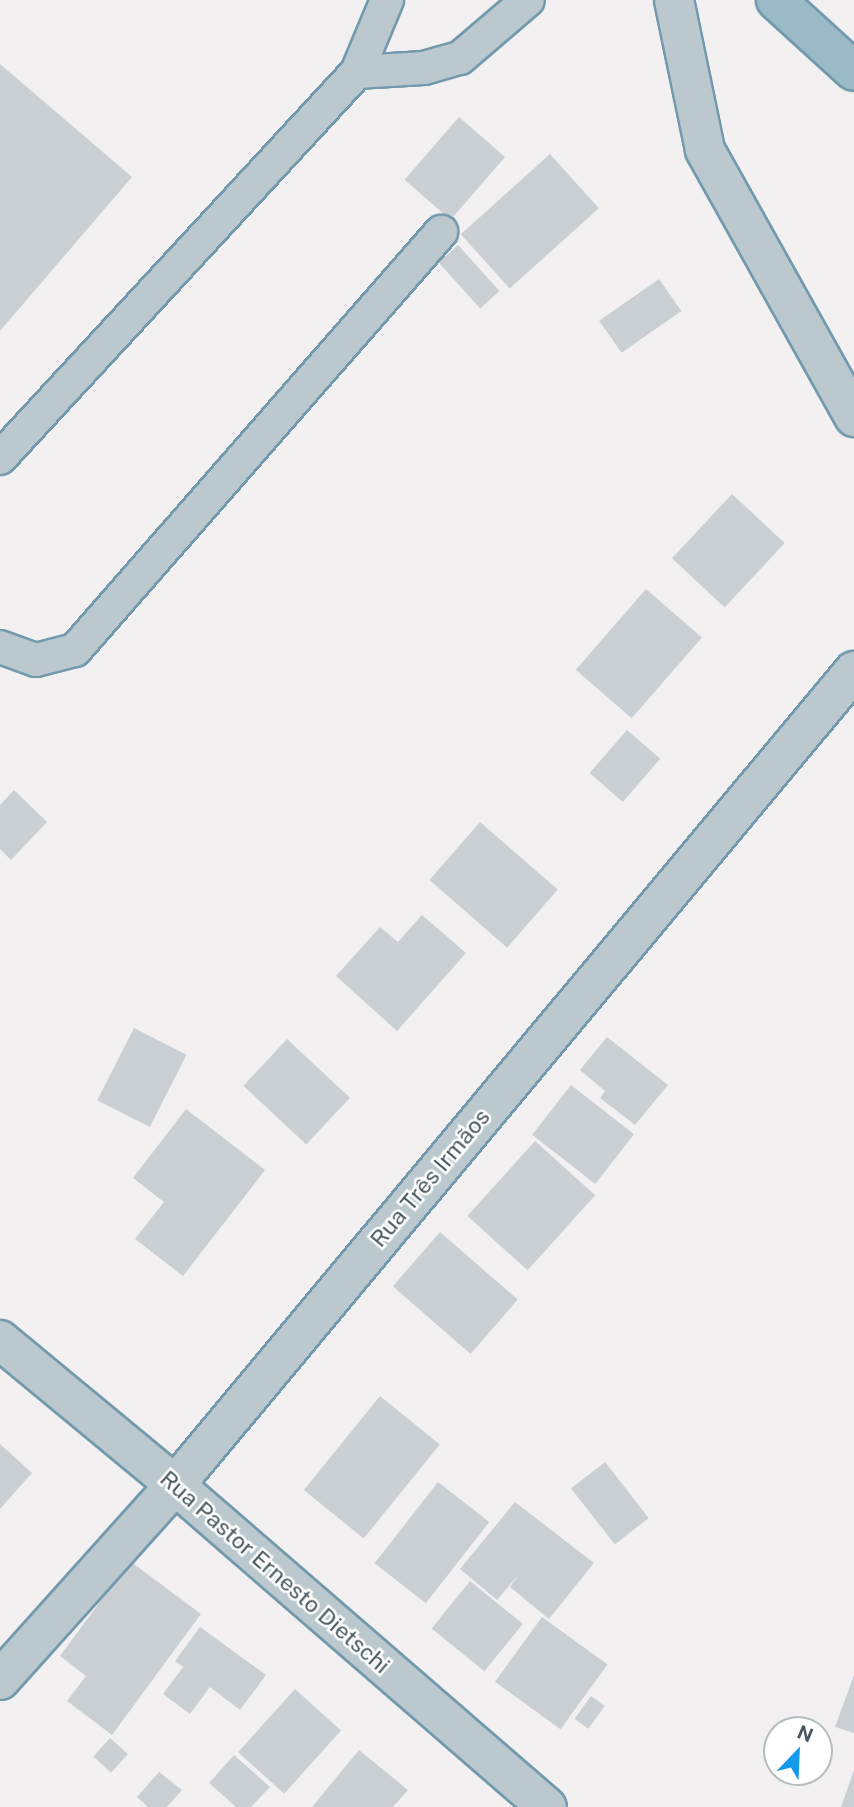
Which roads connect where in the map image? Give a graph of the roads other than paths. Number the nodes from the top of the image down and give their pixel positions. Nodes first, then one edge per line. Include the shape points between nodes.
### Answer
1 (387, 0) edge
2 (528, 0) edge
3 (674, 0) edge
4 (776, 0) edge
5 (818, 0) edge
6 (854, 71) edge
7 (357, 72) junction
8 (442, 232) dead end
9 (854, 417) edge
10 (0, 458) edge
11 (0, 646) edge
12 (854, 671) edge
13 (0, 1340) edge
14 (174, 1485) junction
15 (0, 1680) edge
16 (547, 1807) edge

1 - 7 lane
2 - 7 lane via 460,58 424,68
3 - 9 street via 705,150
4 - 6 highway
5 - 6 highway
7 - 10 lane
8 - 11 lane via 75,650 36,660
12 - 14 street, Rua Três Irmãos
13 - 14 street, Rua Pastor Ernesto Dietschi
14 - 15 street, Rua Três Irmãos
14 - 16 street, Rua Pastor Ernesto Dietschi

